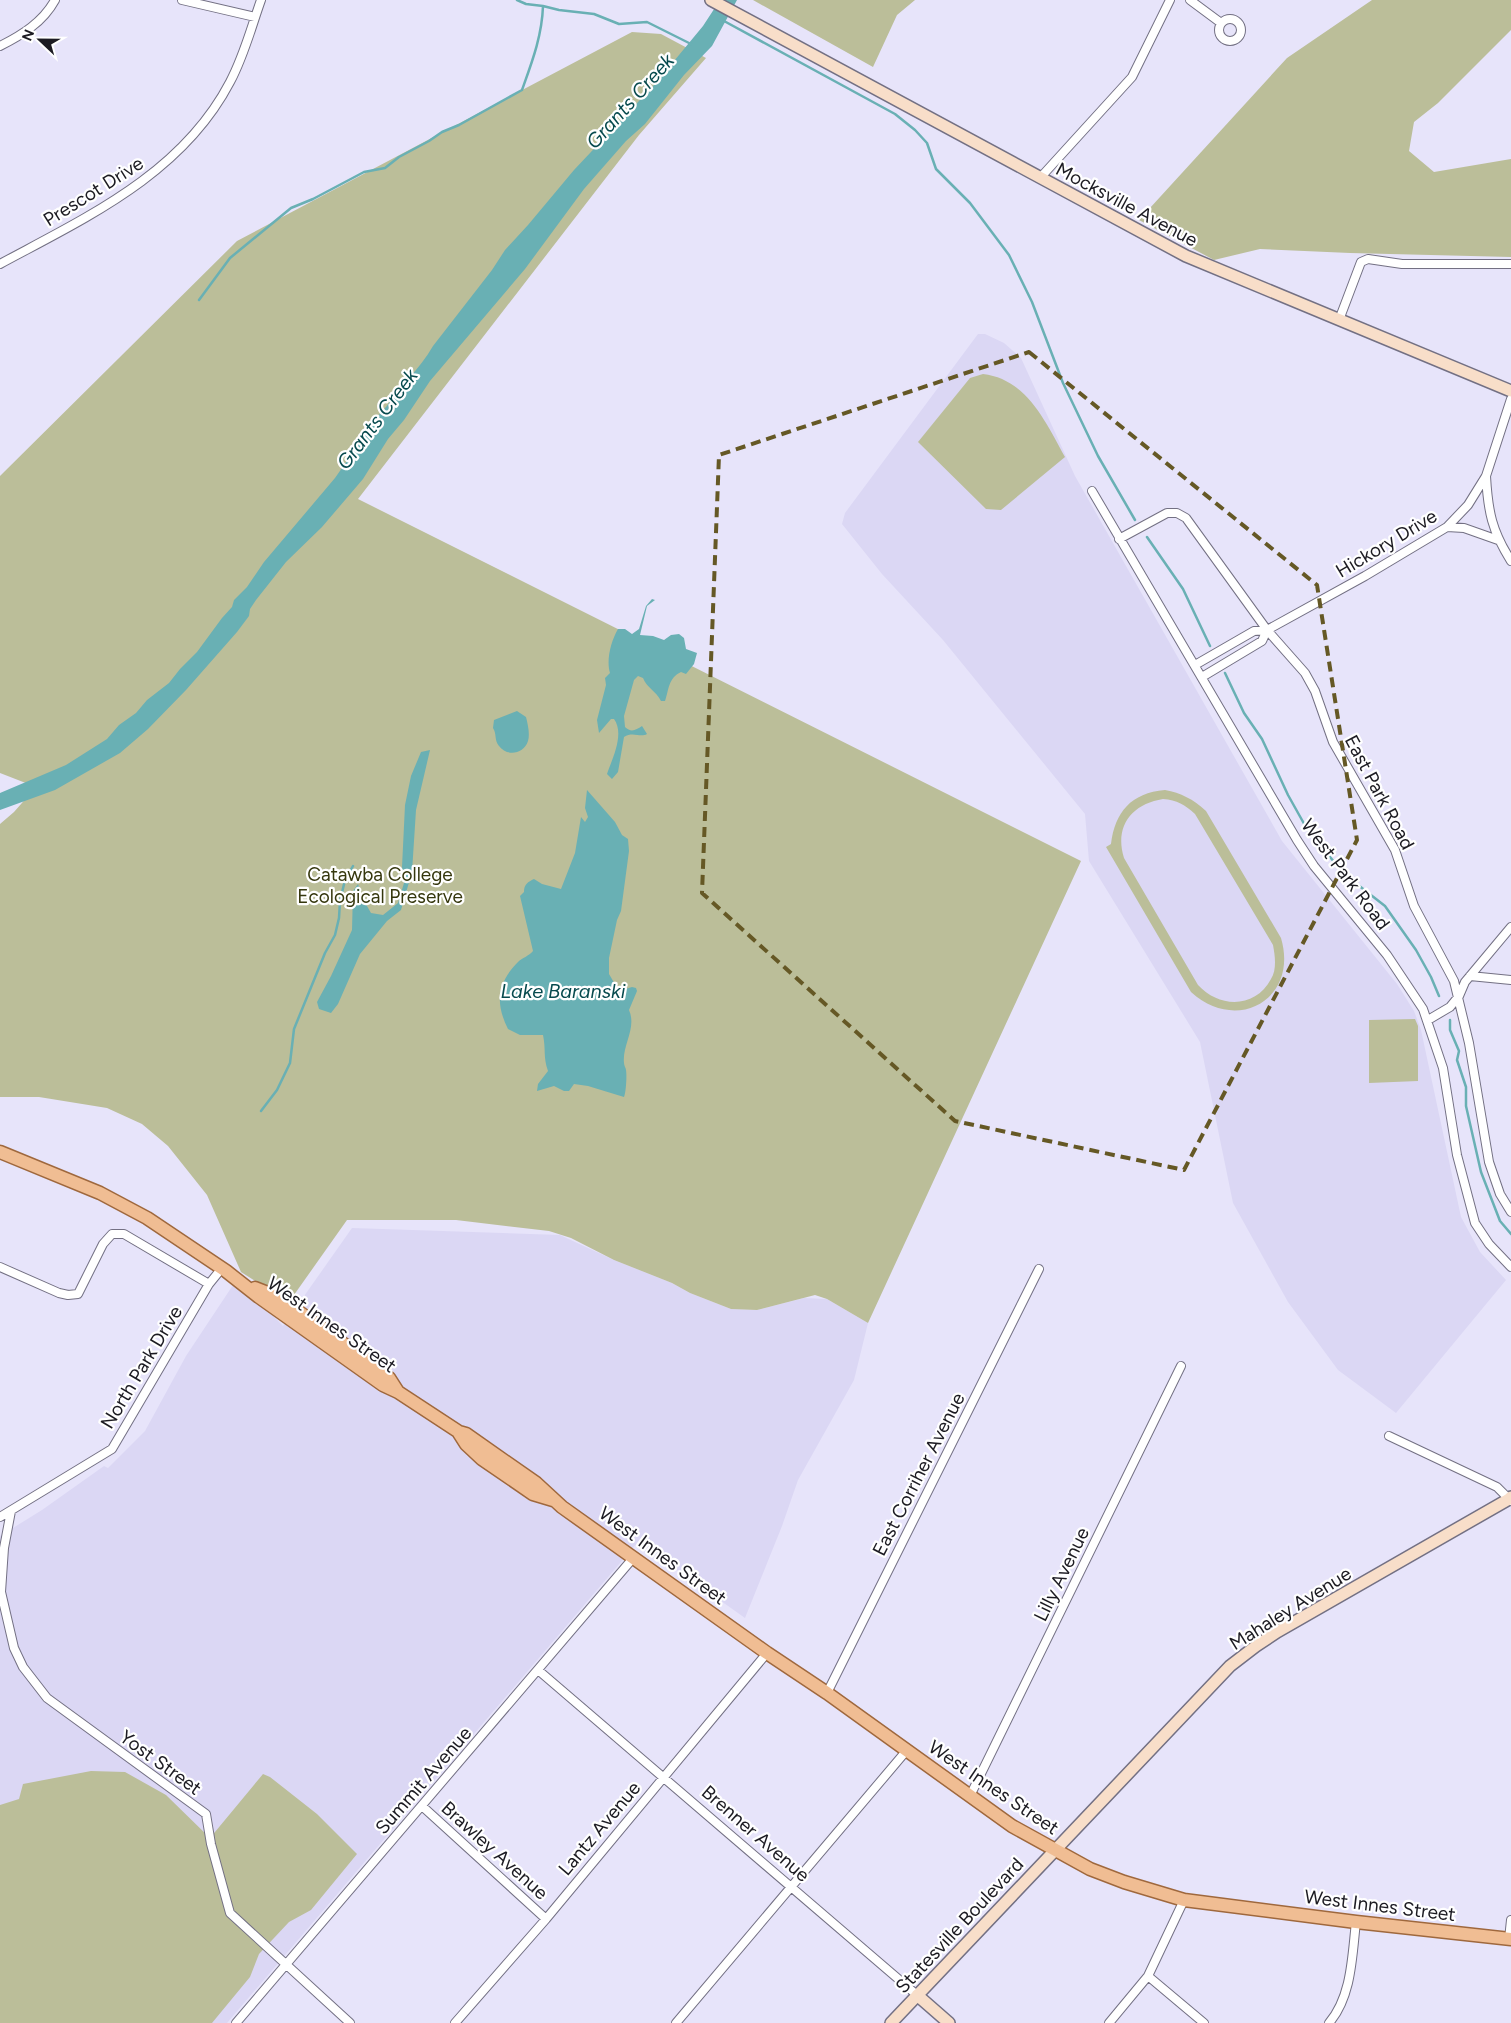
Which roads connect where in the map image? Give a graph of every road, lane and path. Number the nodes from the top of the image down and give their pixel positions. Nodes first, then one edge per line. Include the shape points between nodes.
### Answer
1 (55, 0) edge
2 (182, 0) edge
3 (260, 0) edge
4 (711, 0) edge
5 (1170, 0) edge
6 (1190, 0) edge
7 (255, 17) junction
8 (1222, 23) dead end
9 (0, 46) edge
10 (1040, 178) junction
11 (0, 264) edge
12 (1511, 264) edge
13 (1339, 320) junction
14 (1511, 392) edge
15 (1511, 399) edge
16 (1486, 476) junction
17 (1092, 491) dead end
18 (1447, 527) junction
19 (1119, 538) junction
20 (1498, 540) junction
21 (1511, 561) edge
22 (1267, 630) junction
23 (1195, 665) junction
24 (1202, 677) junction
25 (1511, 927) edge
26 (1470, 976) junction
27 (1511, 980) edge
28 (1459, 996) junction
29 (1428, 1020) junction
30 (0, 1152) edge
31 (1511, 1212) edge
32 (0, 1267) edge
33 (1511, 1267) edge
34 (222, 1268) junction
35 (1039, 1269) dead end
36 (209, 1284) junction
37 (1181, 1366) dead end
38 (1389, 1436) dead end
39 (1510, 1499) edge
40 (11, 1511) junction
41 (0, 1517) edge
42 (634, 1557) junction
43 (767, 1653) junction
44 (538, 1670) junction
45 (827, 1693) junction
46 (907, 1750) junction
47 (664, 1776) junction
48 (970, 1796) junction
49 (422, 1806) junction
50 (1054, 1850) junction
51 (790, 1886) junction
52 (1184, 1900) junction
53 (546, 1918) junction
54 (1511, 1920) edge
55 (1356, 1922) junction
56 (1510, 1939) edge
57 (286, 1964) junction
58 (1148, 1976) junction
59 (917, 1995) junction
60 (236, 2023) edge
61 (350, 2023) edge
62 (455, 2023) edge
63 (676, 2023) edge
64 (891, 2023) edge
65 (949, 2023) edge
66 (1108, 2023) edge
67 (1204, 2023) edge
68 (1329, 2023) edge

1 - 9 street via 43,18
2 - 7 street
3 - 7 street, Prescot Drive
4 - 10 street, Mocksville Avenue
5 - 10 street via 1132,77
6 - 8 street
7 - 11 street, Prescot Drive via 229,84 202,124 166,163 128,192
10 - 13 street, Mocksville Avenue via 1186,256
12 - 13 street via 1402,264 1368,259 1361,262
13 - 14 street, Mocksville Avenue
15 - 16 street, Hickory Drive
16 - 18 street, Hickory Drive via 1468,505
16 - 20 street via 1489,515
17 - 19 street, West Park Road
18 - 20 street via 1464,528
18 - 22 street, Hickory Drive
19 - 22 street, East Park Road via 1167,513 1182,515
19 - 23 street, West Park Road
20 - 21 street
22 - 23 street, Hickory Drive via 1254,631
22 - 24 street, Hickory Drive via 1262,641
22 - 28 street, East Park Road via 1315,691 1333,742 1395,850 1414,906
23 - 24 street, West Park Road
24 - 29 street, West Park Road via 1314,866 1387,955
25 - 26 street
26 - 27 street
26 - 28 street
28 - 29 street via 1450,1007
28 - 31 street, East Park Road via 1489,1162 1500,1194
29 - 33 street, West Park Road via 1443,1068 1457,1154 1475,1222 1489,1244
30 - 34 main road, West Innes Street via 100,1193 147,1218
32 - 36 street via 59,1293 78,1294 103,1244 112,1234 124,1234
34 - 36 street, North Park Drive
34 - 42 main road, West Innes Street via 246,1285 278,1297 389,1378 398,1392 466,1434
35 - 45 street, East Corriher Avenue
36 - 40 street, North Park Drive via 112,1449
37 - 48 street, Lilly Avenue
38 - 39 street via 1498,1487
39 - 50 street, Mahaley Avenue via 1278,1632 1230,1666
40 - 41 street, North Park Drive
40 - 57 street, Yost Street via 1,1592 14,1648 23,1668 47,1698 206,1814 230,1913
42 - 43 main road, West Innes Street
42 - 44 street, Summit Avenue
43 - 45 main road, West Innes Street
43 - 47 street, Lantz Avenue
44 - 47 street, Brenner Avenue
44 - 49 street, Summit Avenue
45 - 46 main road, West Innes Street
46 - 48 main road, West Innes Street
46 - 51 street
47 - 51 street, Brenner Avenue
47 - 53 street, Lantz Avenue
48 - 50 main road, West Innes Street via 1012,1826
49 - 53 street, Brawley Avenue
49 - 57 street, Summit Avenue
50 - 52 main road, West Innes Street via 1124,1882
50 - 59 street, Statesville Boulevard
51 - 59 street, Brenner Avenue
51 - 63 street
52 - 55 main road, West Innes Street
52 - 58 street
53 - 62 street, Lantz Avenue
54 - 56 street
55 - 56 main road, West Innes Street
55 - 68 street via 1347,1990 1339,2012
57 - 60 street, Summit Avenue
57 - 61 street, Yost Street
58 - 66 street
58 - 67 street
59 - 64 street, Statesville Boulevard
59 - 65 street, Brenner Avenue

